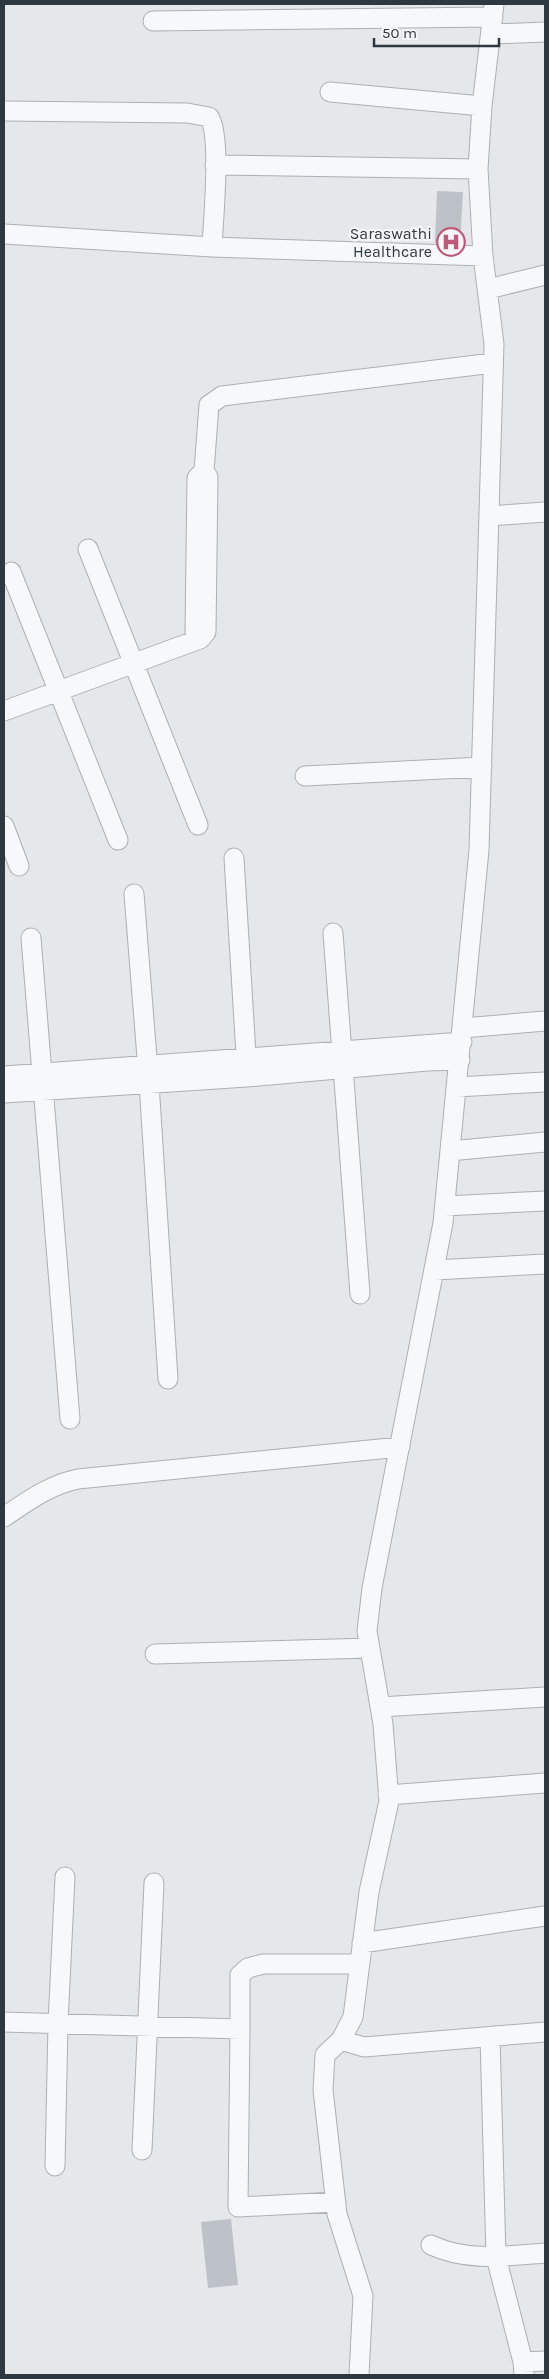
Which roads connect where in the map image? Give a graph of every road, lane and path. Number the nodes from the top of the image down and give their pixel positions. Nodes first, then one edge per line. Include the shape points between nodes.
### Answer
1 (493, 18) edge
2 (154, 21) dead end
3 (545, 32) edge
4 (330, 92) dead end
5 (482, 106) junction
6 (4, 111) edge
7 (215, 165) junction
8 (478, 168) junction
9 (4, 234) edge
10 (212, 247) junction
11 (483, 256) junction
12 (545, 275) edge
13 (488, 289) junction
14 (493, 363) junction
15 (545, 512) edge
16 (489, 516) junction
17 (88, 549) dead end
18 (11, 572) dead end
19 (134, 662) junction
20 (57, 691) junction
21 (4, 711) edge
22 (482, 767) junction
23 (305, 776) dead end
24 (198, 825) dead end
25 (4, 826) edge
26 (118, 840) dead end
27 (234, 858) dead end
28 (19, 866) dead end
29 (134, 894) dead end
30 (333, 933) dead end
31 (31, 938) dead end
32 (545, 1022) edge
33 (461, 1043) junction
34 (341, 1061) junction
35 (247, 1068) junction
36 (149, 1075) junction
37 (4, 1076) edge
38 (44, 1082) junction
39 (545, 1082) edge
40 (457, 1087) junction
41 (4, 1093) edge
42 (545, 1142) edge
43 (450, 1151) junction
44 (545, 1201) edge
45 (445, 1206) junction
46 (545, 1264) edge
47 (434, 1270) junction
48 (360, 1294) dead end
49 (168, 1379) dead end
50 (70, 1419) dead end
51 (400, 1446) junction
52 (4, 1517) edge
53 (370, 1648) junction
54 (154, 1654) dead end
55 (545, 1697) edge
56 (380, 1707) junction
57 (545, 1783) edge
58 (388, 1795) junction
59 (65, 1878) dead end
60 (154, 1883) dead end
61 (545, 1916) edge
62 (362, 1943) junction
63 (359, 1964) junction
64 (4, 2022) edge
65 (58, 2024) junction
66 (149, 2027) junction
67 (240, 2029) junction
68 (545, 2032) edge
69 (490, 2037) junction
70 (341, 2040) junction
71 (142, 2150) dead end
72 (55, 2166) dead end
73 (336, 2202) junction
74 (432, 2245) dead end
75 (545, 2253) edge
76 (496, 2257) junction
77 (545, 2361) edge
78 (524, 2369) edge
79 (359, 2375) edge

1 - 2 street
1 - 3 street
1 - 5 street
4 - 5 street
5 - 8 street
6 - 7 street via 203,115 209,117 214,126
7 - 8 street
7 - 10 street
8 - 11 street
9 - 10 street
10 - 11 street
11 - 13 street
12 - 13 street
13 - 14 street
14 - 16 street
14 - 19 street via 222,396 209,405 204,470 208,477 206,632 200,639
15 - 16 street
16 - 22 street
17 - 19 street
18 - 20 street
19 - 20 street
19 - 24 street
20 - 21 street
20 - 26 street
22 - 23 street
22 - 33 street via 479,850
25 - 28 street
27 - 35 street
29 - 36 street
30 - 34 street
31 - 38 street
32 - 33 street
33 - 34 street
33 - 40 street
34 - 35 street
34 - 48 street
35 - 36 street
36 - 38 street
36 - 49 street
37 - 38 street
38 - 41 street
38 - 50 street
39 - 40 street
40 - 43 street
42 - 43 street
43 - 45 street
44 - 45 street
45 - 47 street
46 - 47 street
47 - 51 street
51 - 52 street via 78,1479 46,1489
51 - 53 street via 372,1588 367,1631
53 - 54 street
53 - 56 street
55 - 56 street
56 - 58 street
57 - 58 street
58 - 62 street
59 - 65 street
60 - 66 street
61 - 62 street
62 - 63 street
63 - 67 street via 262,1964 248,1968 240,1975
63 - 70 street via 353,2017
64 - 65 street
65 - 66 street
65 - 72 street
66 - 67 street
66 - 71 street
67 - 73 street via 238,2207
68 - 69 street
69 - 70 street via 364,2047
69 - 76 street
70 - 73 street via 325,2055 322,2090
73 - 79 street via 363,2296
74 - 76 street via 449,2253
75 - 76 street
76 - 78 street
77 - 78 street

